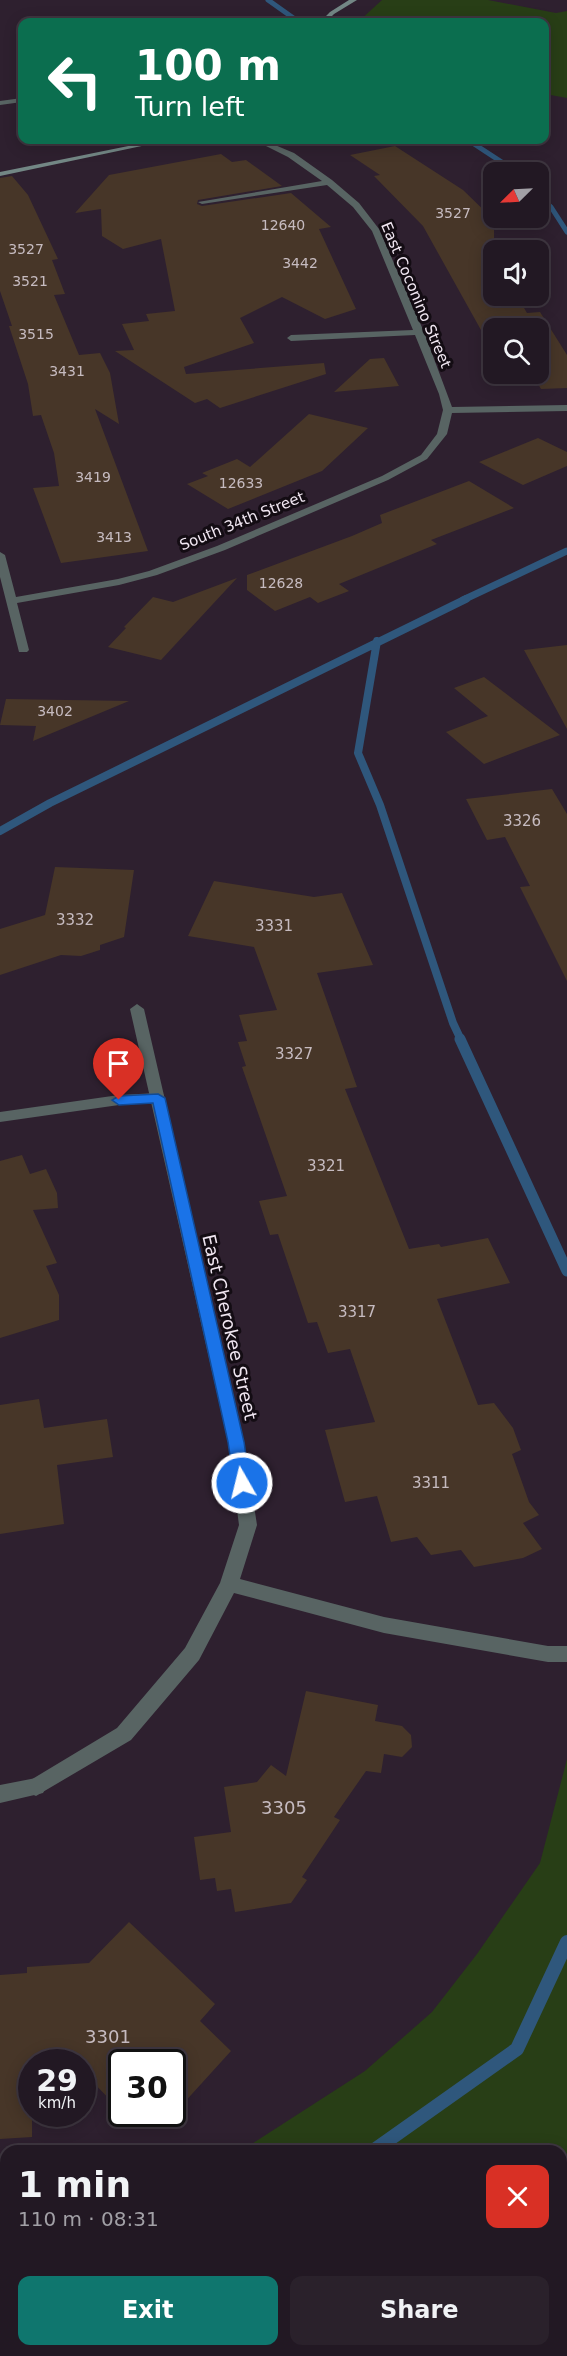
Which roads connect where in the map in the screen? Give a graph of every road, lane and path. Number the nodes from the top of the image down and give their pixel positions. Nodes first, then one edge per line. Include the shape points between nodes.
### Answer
1 (354, 0) edge
2 (327, 18) edge
3 (18, 101) edge
4 (0, 103) edge
5 (146, 144) edge
6 (267, 144) edge
7 (0, 174) edge
8 (329, 182) junction
9 (202, 202) dead end
10 (420, 332) junction
11 (291, 338) dead end
12 (567, 408) edge
13 (448, 410) junction
14 (0, 555) edge
15 (11, 601) junction
16 (23, 650) dead end
17 (137, 1009) dead end
18 (158, 1098) junction
19 (0, 1117) edge
20 (229, 1584) junction
21 (567, 1654) edge
22 (0, 1794) edge

1 - 2 street
3 - 4 street
5 - 7 street
6 - 8 street, East Coconino Street via 291,155
8 - 9 street
8 - 10 street, East Coconino Street via 356,205 376,231
10 - 11 street
10 - 13 street, East Coconino Street
12 - 13 street
13 - 15 street, South 34th Street via 442,434 424,456 385,478 153,573
14 - 15 street
15 - 16 street
17 - 18 street, East Cherokee Street
18 - 19 street
18 - 20 street, East Cherokee Street via 238,1454 248,1525
20 - 21 street via 384,1625
20 - 22 street, East Cherokee Street via 192,1654 124,1734 36,1787

